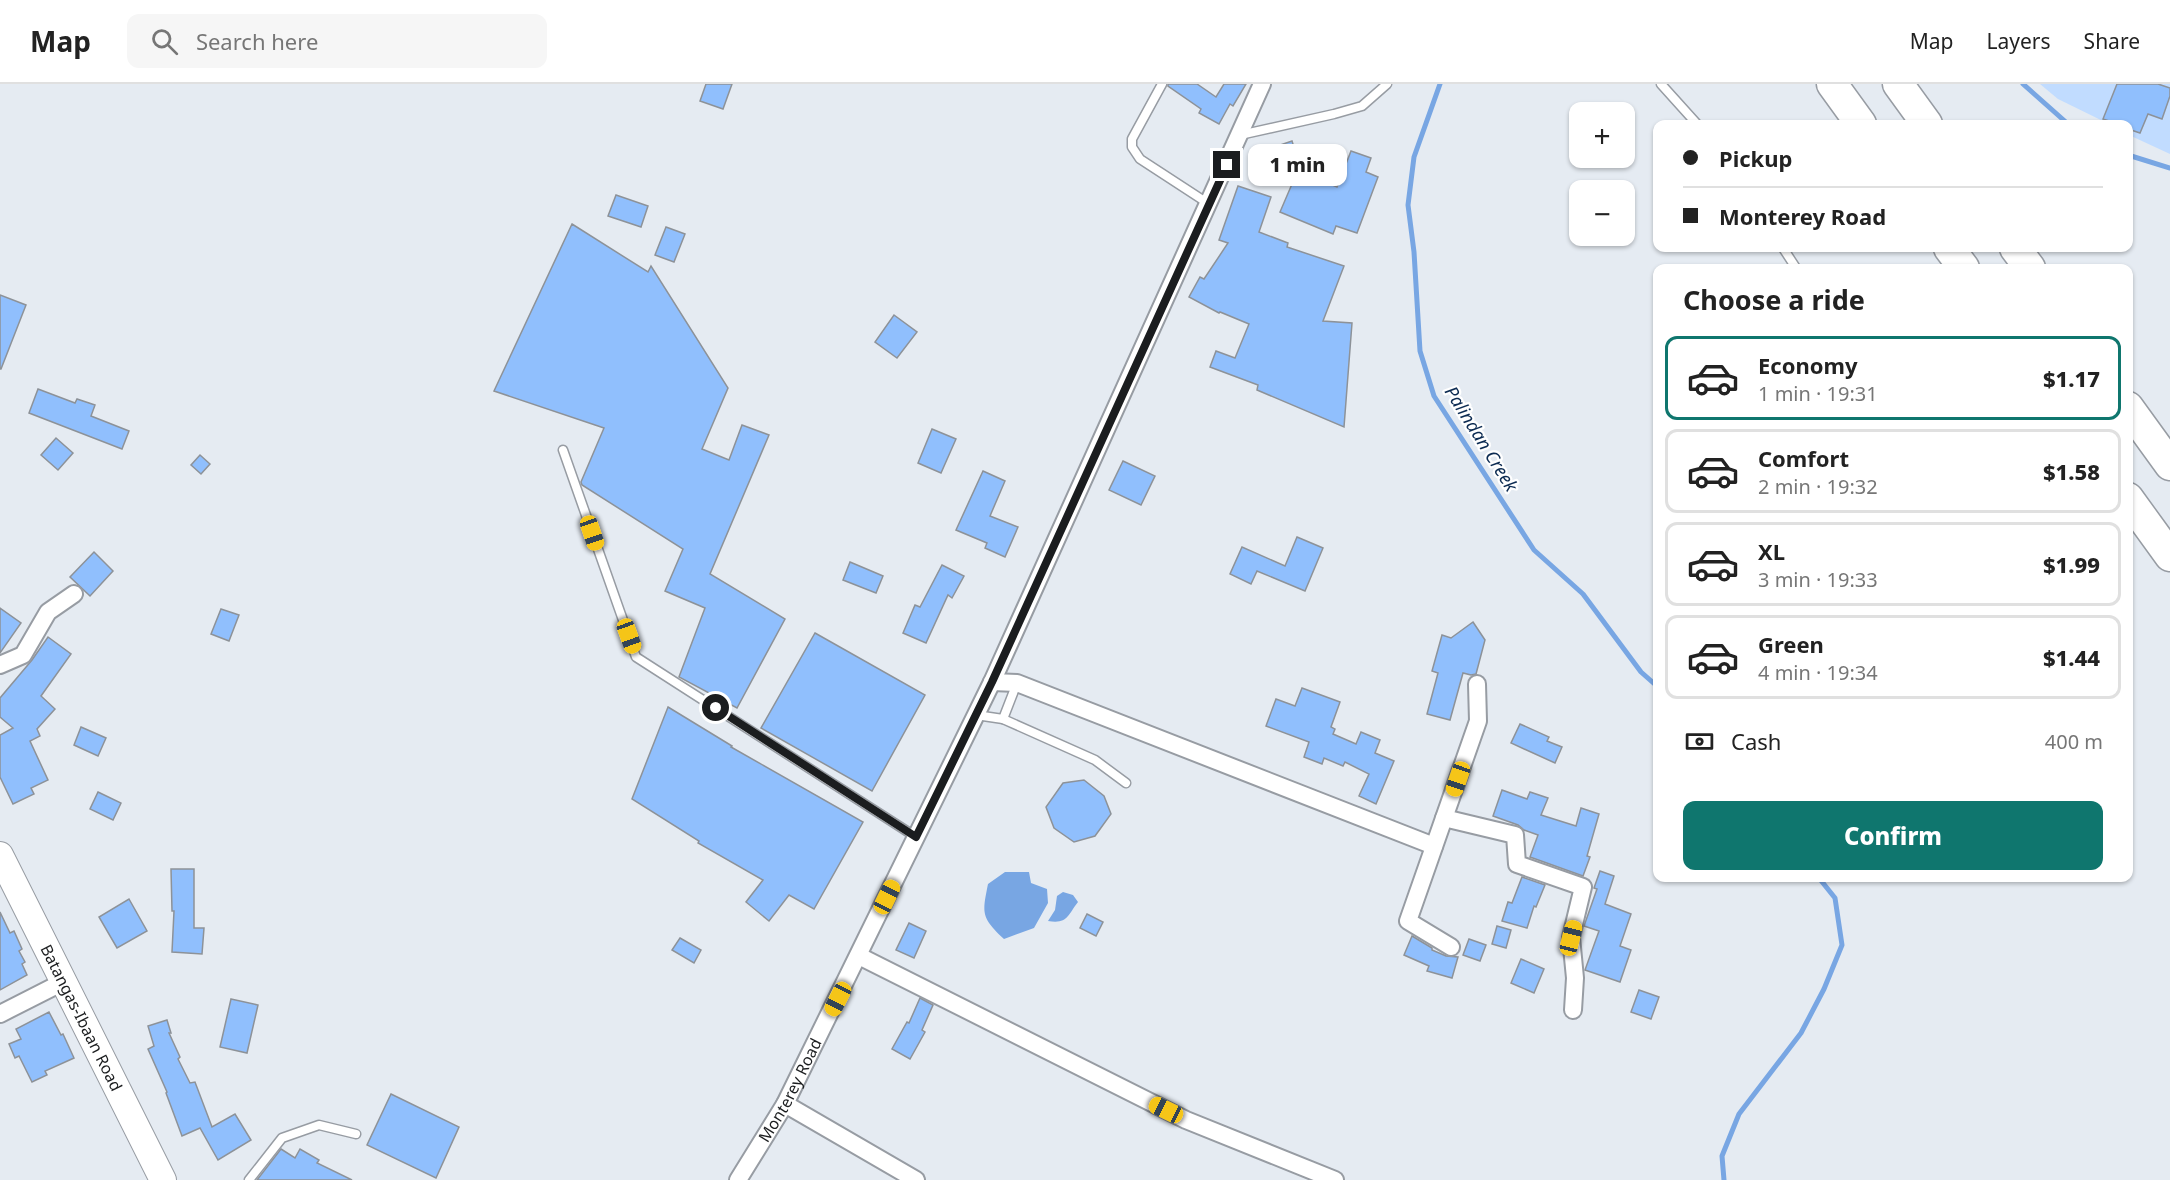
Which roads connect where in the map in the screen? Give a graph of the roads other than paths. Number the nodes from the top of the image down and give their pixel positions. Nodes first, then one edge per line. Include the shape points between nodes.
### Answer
1 (1162, 84) edge
2 (1262, 84) edge
3 (1387, 84) edge
4 (1661, 84) edge
5 (1835, 88) edge
6 (1901, 88) edge
7 (1693, 120) edge
8 (1859, 120) edge
9 (1924, 120) edge
10 (1240, 135) junction
11 (1209, 204) junction
12 (1952, 252) edge
13 (1962, 264) edge
14 (2133, 414) edge
15 (563, 450) dead end
16 (2170, 465) edge
17 (2133, 505) edge
18 (2170, 556) edge
19 (74, 594) dead end
20 (0, 665) edge
21 (992, 682) junction
22 (1017, 683) junction
23 (1478, 684) dead end
24 (975, 715) junction
25 (1003, 719) junction
26 (1126, 783) dead end
27 (1444, 818) junction
28 (916, 837) junction
29 (1434, 846) junction
30 (0, 855) edge
31 (1450, 947) dead end
32 (859, 956) junction
33 (65, 981) junction
34 (1574, 1011) dead end
35 (0, 1014) edge
36 (785, 1104) junction
37 (356, 1134) dead end
38 (163, 1180) edge
39 (249, 1180) edge
40 (738, 1180) edge
41 (916, 1180) edge
42 (1335, 1180) edge

1 - 11 lane via 1131,139 1132,147 1140,159
2 - 10 street, Monterey Road
3 - 10 lane via 1362,106
4 - 7 lane
5 - 8 highway
6 - 9 highway
10 - 11 street, Monterey Road
11 - 21 street, Monterey Road
12 - 13 highway
14 - 16 highway
15 - 28 lane via 636,657
17 - 18 highway
19 - 20 street via 48,612 23,655
21 - 22 street
21 - 24 street, Monterey Road
22 - 25 lane
22 - 29 street
23 - 27 street via 1478,721
24 - 25 lane
24 - 28 street, Monterey Road
25 - 26 lane via 1095,760
27 - 29 street
27 - 34 street via 1515,835 1516,864 1583,887 1571,938
28 - 32 street, Monterey Road
29 - 31 street via 1408,921
30 - 33 main road, Batangas-Ibaan Road
32 - 36 street, Monterey Road
32 - 42 street via 1186,1120
33 - 35 street
33 - 38 main road, Batangas-Ibaan Road
36 - 40 street, Monterey Road
36 - 41 street
37 - 39 lane via 319,1125 282,1138

